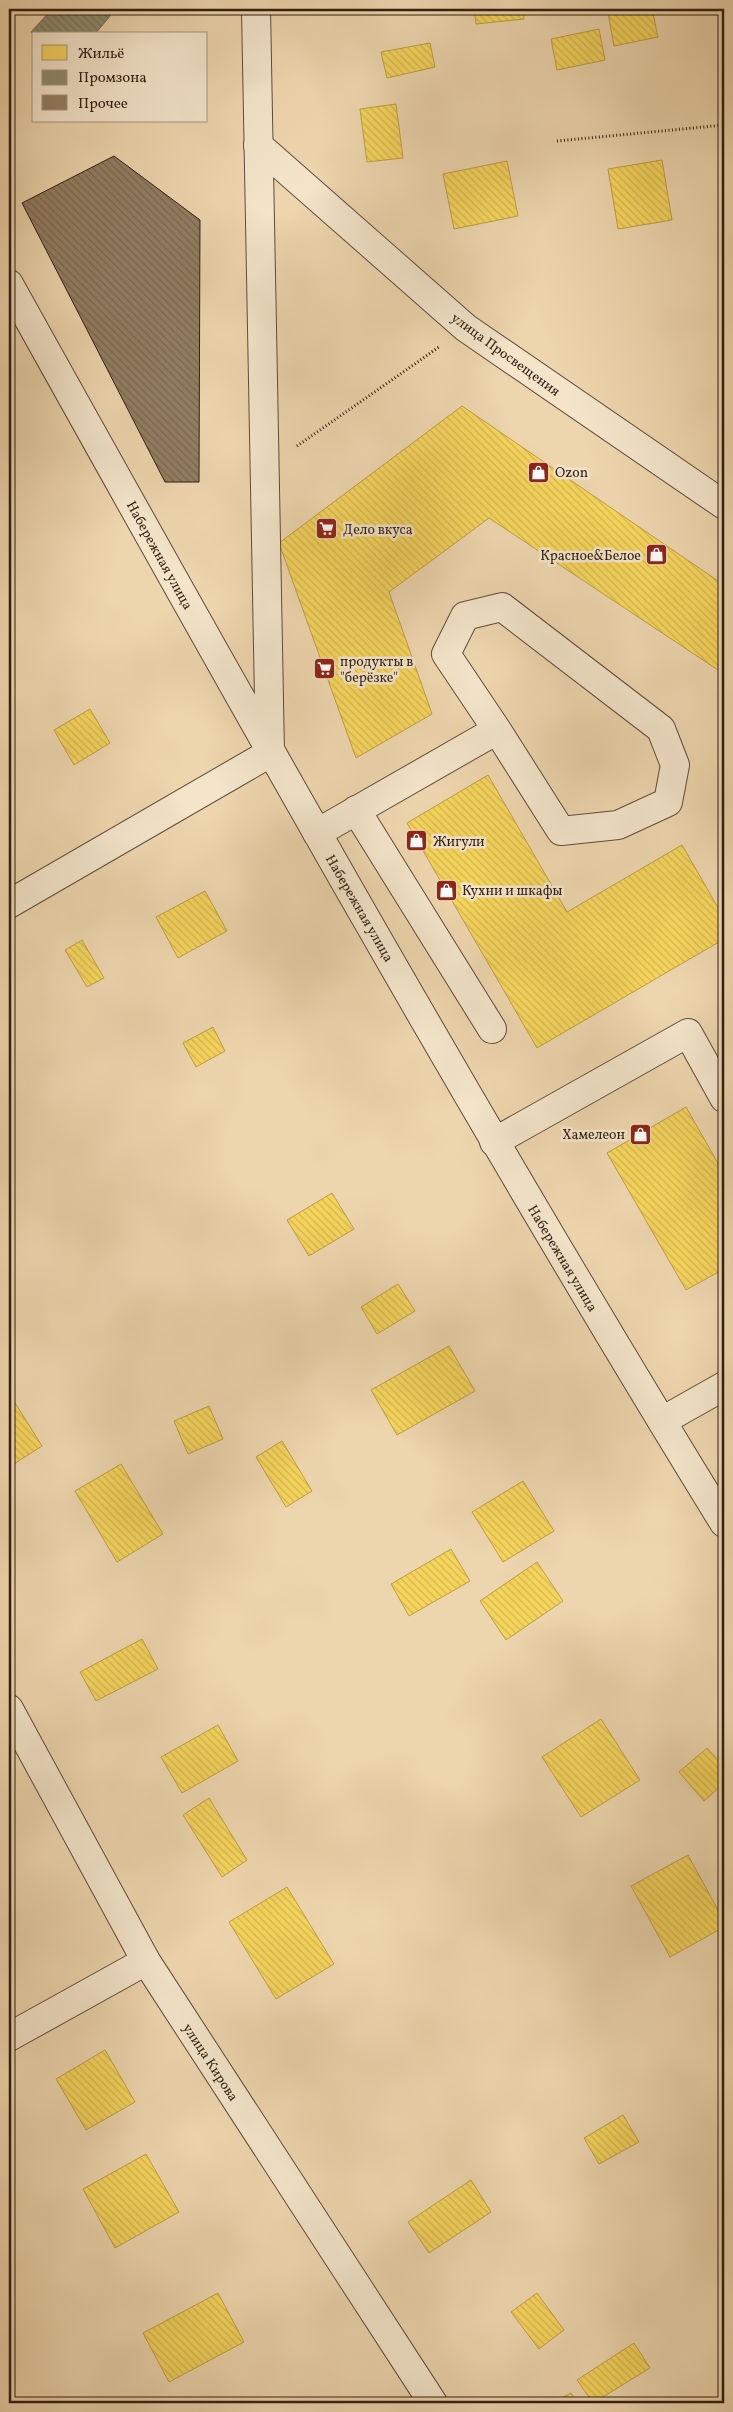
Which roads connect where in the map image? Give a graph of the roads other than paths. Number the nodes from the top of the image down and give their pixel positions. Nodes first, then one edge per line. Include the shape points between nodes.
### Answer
1 (256, 9) edge
2 (258, 145) junction
3 (9, 284) edge
4 (724, 505) edge
5 (497, 730) junction
6 (270, 753) junction
7 (356, 810) junction
8 (316, 833) junction
9 (9, 904) edge
10 (492, 1030) dead end
11 (724, 1098) edge
12 (494, 1142) junction
13 (724, 1386) edge
14 (662, 1422) junction
15 (724, 1523) edge
16 (9, 1709) edge
17 (146, 1961) junction
18 (9, 2037) edge
19 (433, 2403) edge

1 - 2 street
2 - 4 street, улица Просвещения via 466,328
2 - 6 street
3 - 6 street, Набережная улица
5 - 5 street via 562,831 618,825 668,802 675,765 661,729 502,607 465,616 446,654
5 - 7 street
6 - 8 street, Набережная улица
6 - 9 street
7 - 8 street
7 - 10 street
8 - 12 street, Набережная улица
11 - 12 street via 688,1033
12 - 14 street, Набережная улица
13 - 14 street
14 - 15 street, Набережная улица
16 - 17 street, улица Кирова
17 - 18 street
17 - 19 street, улица Кирова

